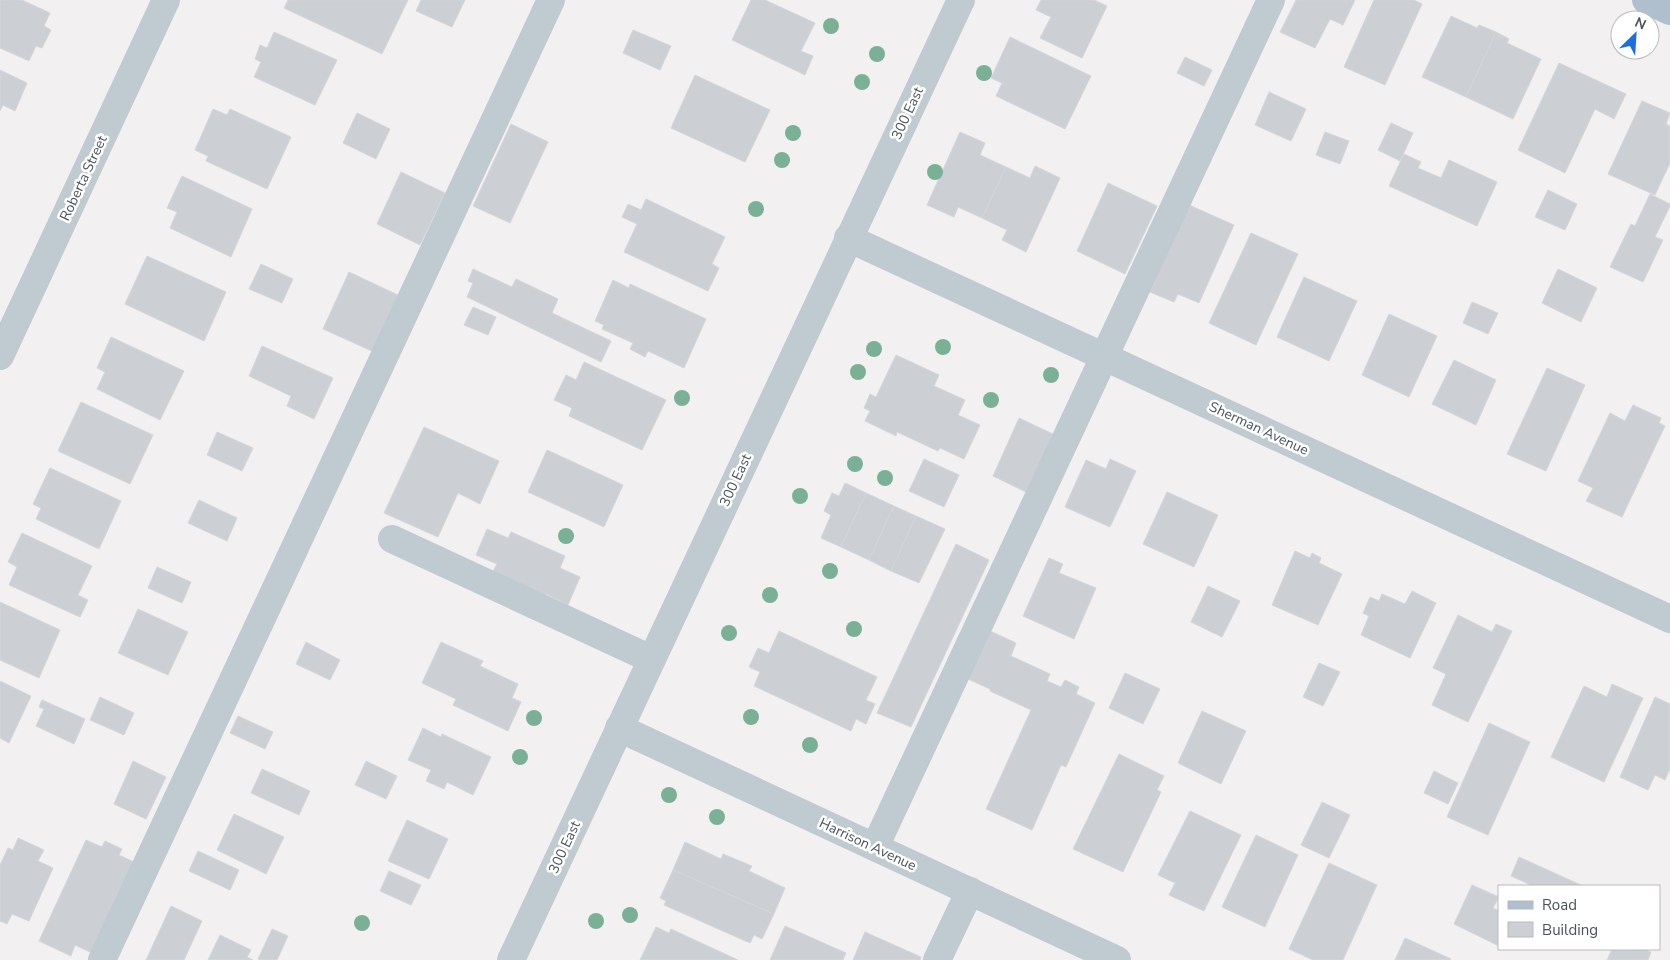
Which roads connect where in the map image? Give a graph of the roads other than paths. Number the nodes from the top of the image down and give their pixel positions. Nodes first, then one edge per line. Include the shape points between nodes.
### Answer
1 (166, 0) edge
2 (552, 0) edge
3 (961, 0) edge
4 (1271, 0) edge
5 (1646, 0) edge
6 (1670, 11) edge
7 (848, 238) junction
8 (0, 356) edge
9 (1104, 356) junction
10 (392, 539) dead end
11 (1670, 619) edge
12 (651, 659) junction
13 (619, 728) junction
14 (874, 847) junction
15 (970, 892) junction
16 (102, 960) edge
17 (511, 960) edge
18 (937, 960) edge
19 (1117, 960) edge

1 - 8 street, Roberta Street
2 - 16 street
3 - 7 street, 300 East
4 - 9 street
5 - 6 main road
7 - 9 street, Sherman Avenue
7 - 12 street, 300 East
9 - 11 street, Sherman Avenue
9 - 14 street
10 - 12 street
12 - 13 street, 300 East
13 - 14 street, Harrison Avenue
13 - 17 street, 300 East
14 - 15 street, Harrison Avenue
15 - 18 street
15 - 19 street, Harrison Avenue

